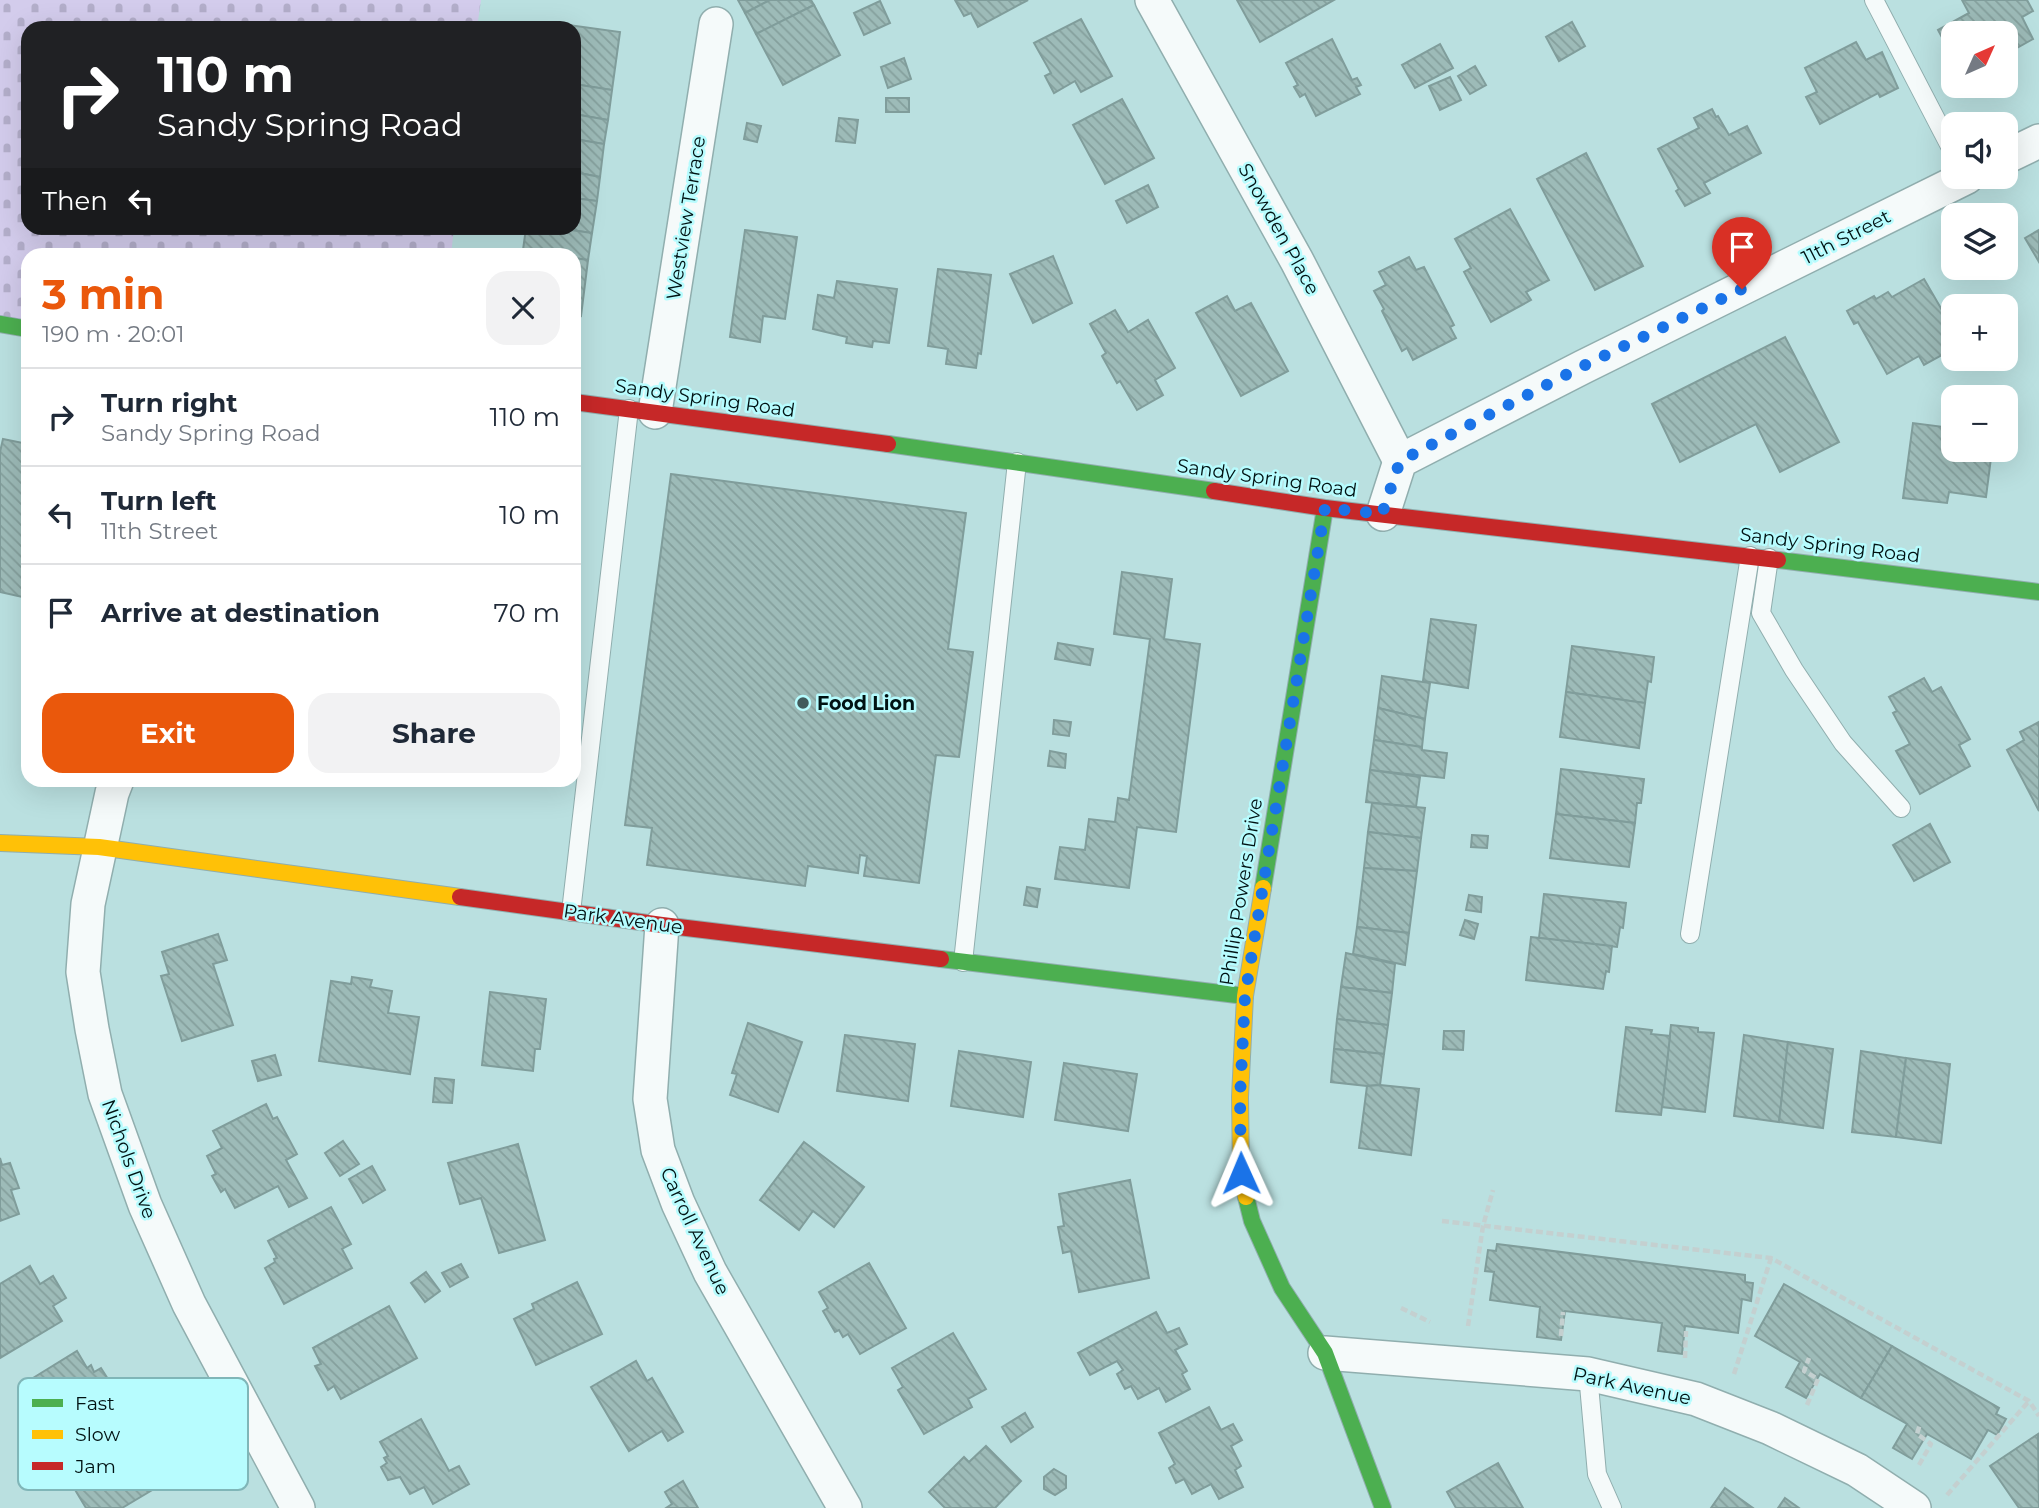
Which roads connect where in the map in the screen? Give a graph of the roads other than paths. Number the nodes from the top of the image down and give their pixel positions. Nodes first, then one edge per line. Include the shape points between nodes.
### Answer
1 (1152, 0) edge
2 (1874, 0) edge
3 (716, 24) dead end
4 (1941, 129) edge
5 (2039, 141) edge
6 (2018, 151) edge
7 (1942, 189) edge
8 (0, 324) edge
9 (21, 328) edge
10 (581, 403) edge
11 (642, 411) junction
12 (1400, 461) junction
13 (1017, 462) junction
14 (1325, 508) junction
15 (1382, 514) junction
16 (1750, 556) junction
17 (1769, 558) junction
18 (2039, 592) edge
19 (114, 787) edge
20 (1901, 808) dead end
21 (0, 844) edge
22 (99, 847) junction
23 (571, 912) junction
24 (662, 925) junction
25 (1690, 934) dead end
26 (963, 962) junction
27 (1245, 996) junction
28 (1325, 1353) junction
29 (1588, 1374) junction
30 (229, 1378) edge
31 (248, 1414) edge
32 (1930, 1503) edge
33 (298, 1508) edge
34 (845, 1508) edge
35 (1383, 1508) edge
36 (1612, 1508) edge

1 - 12 street, Snowden Place via 1297,261
2 - 4 lane
3 - 11 street, Westview Terrace
5 - 6 street
7 - 12 street, 11th Street
8 - 9 street
10 - 11 street, Sandy Spring Road
11 - 13 street, Sandy Spring Road
11 - 23 lane
12 - 15 street
13 - 14 street, Sandy Spring Road
13 - 26 lane
14 - 15 street, Sandy Spring Road
14 - 27 street, Phillip Powers Drive
15 - 16 street, Sandy Spring Road
16 - 17 street, Sandy Spring Road
16 - 25 lane
17 - 18 street, Sandy Spring Road
17 - 20 lane via 1761,613 1843,743
19 - 22 street, Nichols Drive
21 - 22 street, Park Avenue
22 - 23 street, Park Avenue
22 - 30 street, Nichols Drive via 88,904 83,972 105,1094 145,1205
23 - 24 street, Park Avenue
24 - 26 street, Park Avenue
24 - 34 street, Carroll Avenue via 650,1098 657,1150 710,1272
26 - 27 street, Park Avenue
27 - 28 street, Phillip Powers Drive via 1241,1173 1252,1221 1282,1288
28 - 29 street, Park Avenue
28 - 35 street, Phillip Powers Drive
29 - 32 street, Park Avenue via 1696,1399 1770,1428
29 - 36 lane via 1597,1474
31 - 33 street, Nichols Drive

